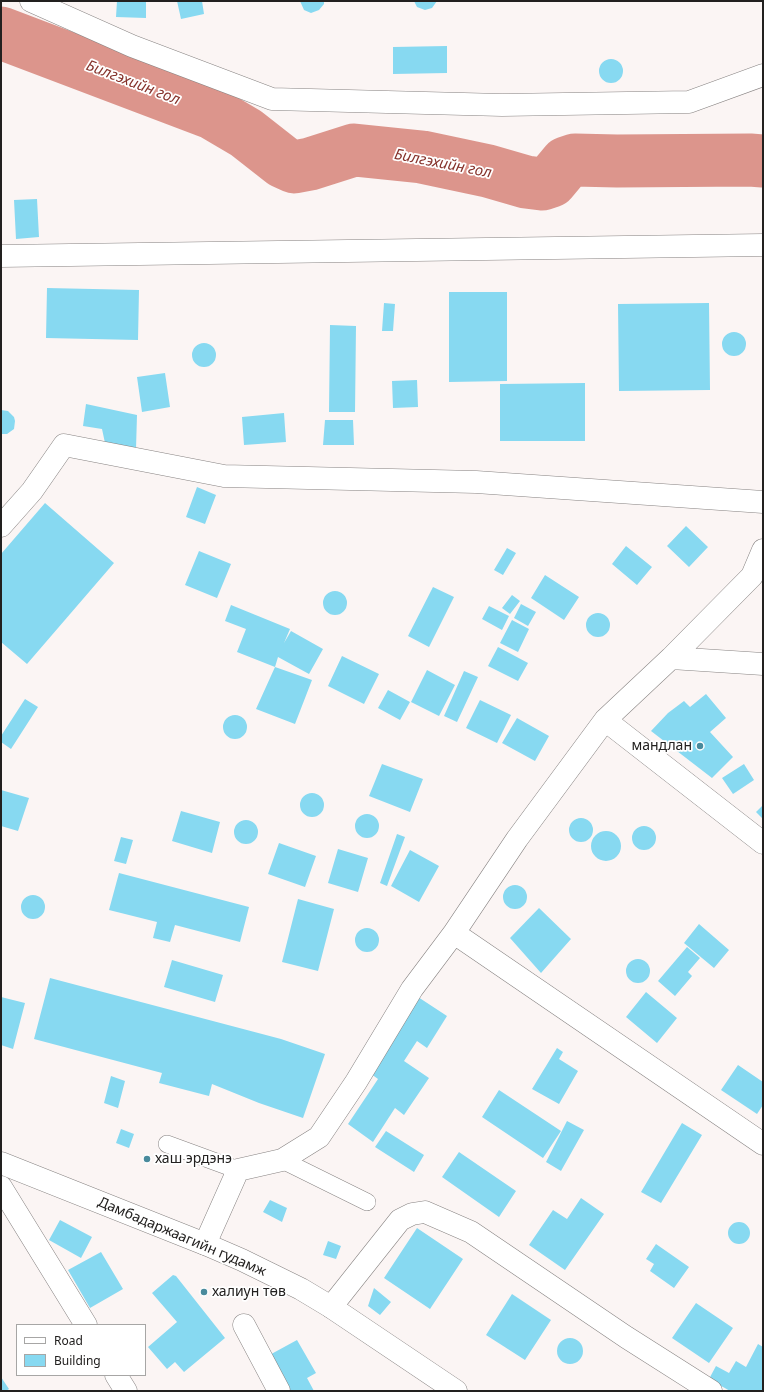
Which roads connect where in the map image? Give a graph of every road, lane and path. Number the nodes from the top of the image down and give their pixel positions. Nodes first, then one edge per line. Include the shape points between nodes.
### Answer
1 (31, 1) edge
2 (763, 75) edge
3 (763, 245) edge
4 (1, 256) edge
5 (763, 502) edge
6 (1, 526) edge
7 (763, 550) edge
8 (671, 658) junction
9 (763, 664) edge
10 (605, 720) junction
11 (763, 843) edge
12 (454, 933) junction
13 (167, 1144) dead end
14 (763, 1144) edge
15 (282, 1160) junction
16 (1, 1163) edge
17 (238, 1170) junction
18 (1, 1187) edge
19 (367, 1202) dead end
20 (205, 1244) junction
21 (331, 1307) junction
22 (85, 1324) edge
23 (244, 1325) dead end
24 (117, 1376) edge
25 (126, 1391) edge
26 (279, 1391) edge
27 (456, 1391) edge
28 (711, 1391) edge

1 - 2 street via 132,46 272,99 502,105 689,102
3 - 4 street
5 - 6 street via 476,482 224,476 64,446 32,491
7 - 8 street via 752,576
8 - 9 street
8 - 10 street
10 - 11 street
10 - 12 street via 517,839
12 - 14 street
12 - 15 street via 412,989 356,1082 319,1137
13 - 17 lane
15 - 17 street
15 - 19 lane
16 - 20 street, Дамбадаржаагийн гудамж
17 - 20 street
18 - 22 street
20 - 21 street, Дамбадаржаагийн гудамж via 302,1289
21 - 27 street, Дамбадаржаагийн гудамж
21 - 28 street via 400,1220 412,1214 425,1212 471,1232
23 - 26 street
24 - 25 street

